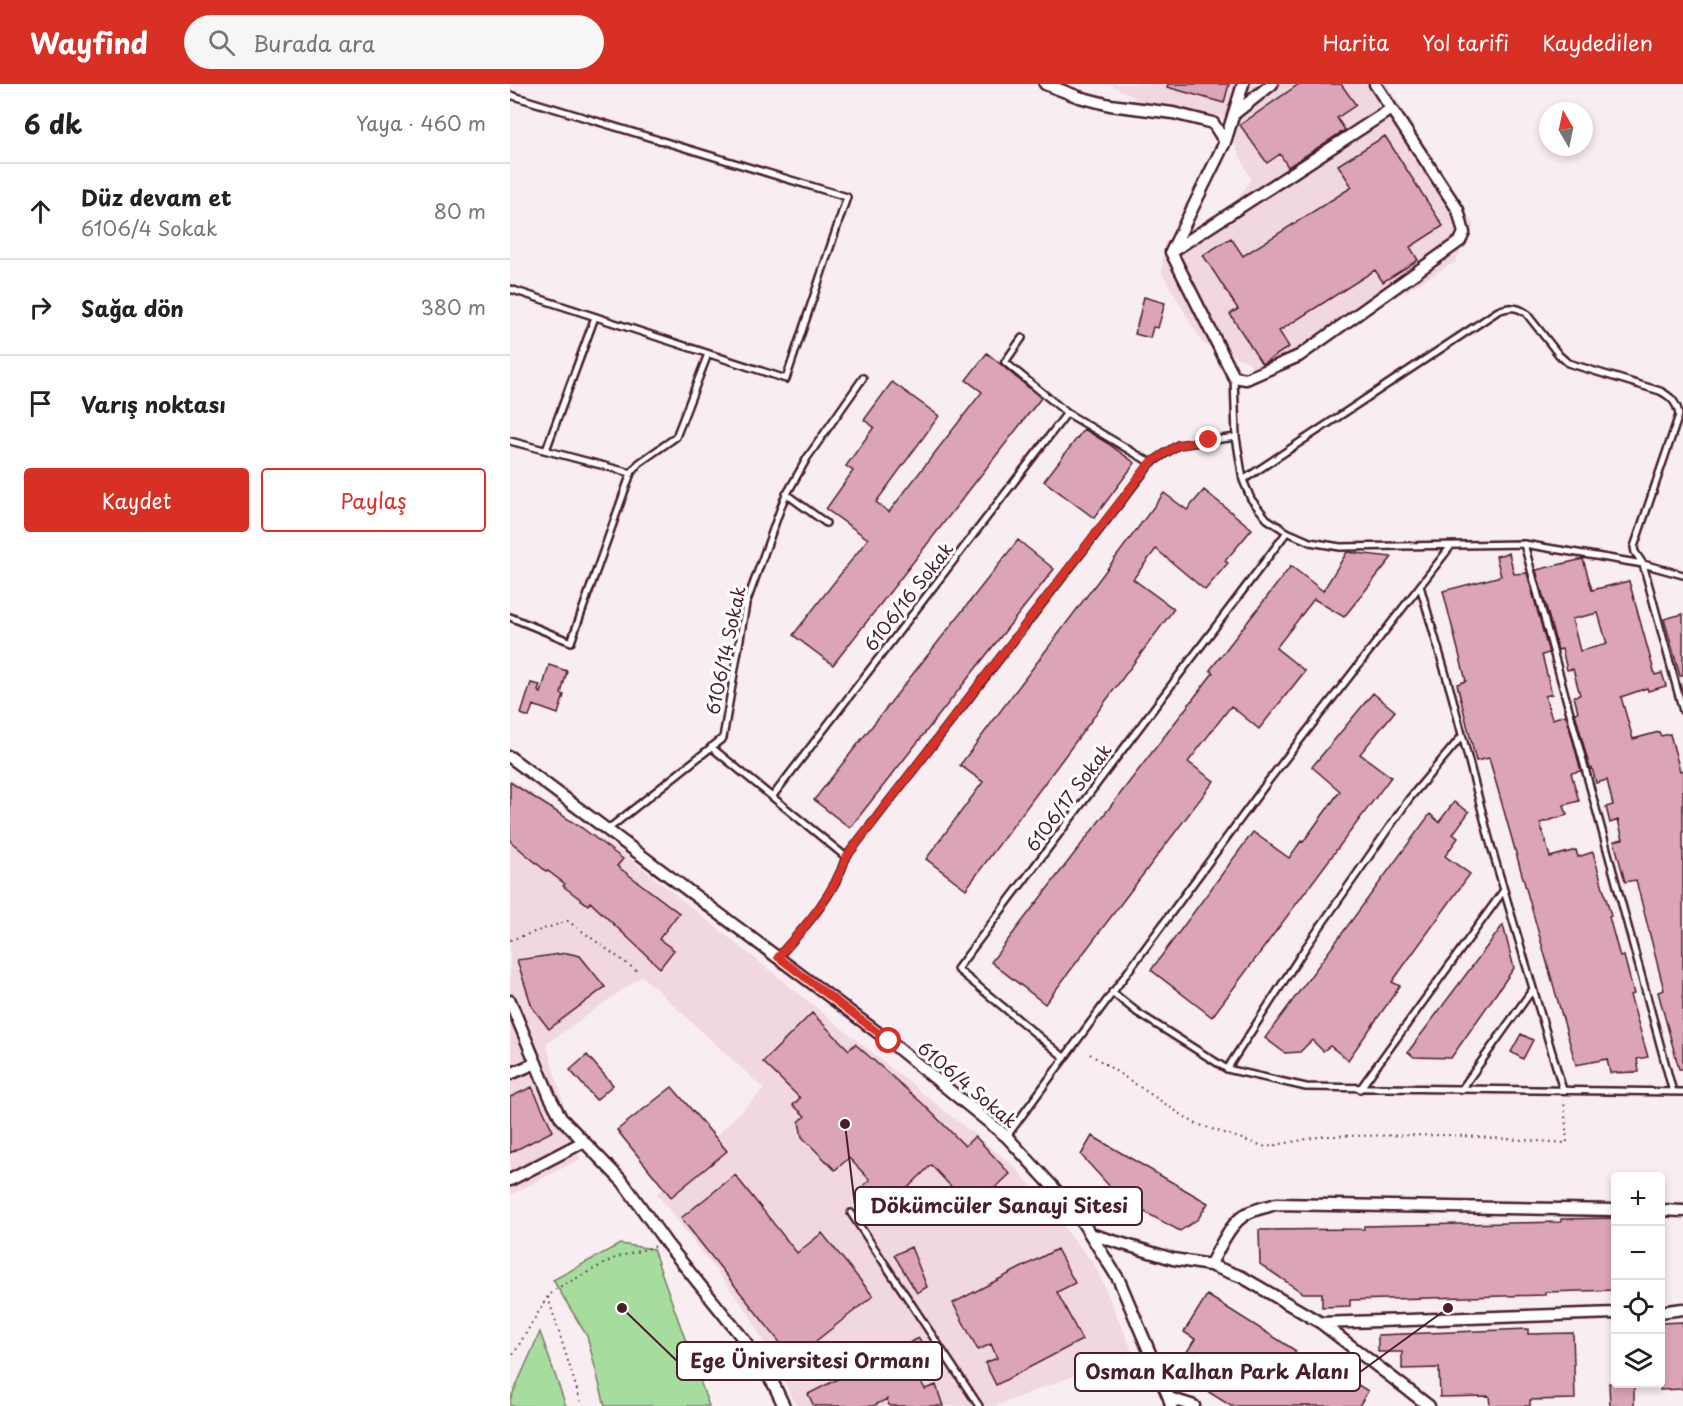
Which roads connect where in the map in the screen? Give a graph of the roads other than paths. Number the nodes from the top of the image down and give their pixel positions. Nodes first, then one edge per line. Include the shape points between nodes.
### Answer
1 (1045, 84) edge
2 (1082, 84) edge
3 (1243, 84) edge
4 (1272, 84) edge
5 (1375, 84) edge
6 (510, 95) edge
7 (1078, 97) junction
8 (1391, 109) junction
9 (1234, 114) junction
10 (1225, 142) junction
11 (1171, 252) junction
12 (510, 289) edge
13 (595, 317) junction
14 (1022, 338) dead end
15 (708, 354) junction
16 (1234, 377) junction
17 (863, 378) dead end
18 (1067, 413) junction
19 (1236, 437) junction
20 (510, 441) edge
21 (546, 450) junction
22 (1150, 463) junction
23 (631, 473) junction
24 (1244, 480) junction
25 (786, 494) junction
26 (826, 524) dead end
27 (1287, 532) junction
28 (1524, 543) junction
29 (1451, 546) junction
30 (1643, 564) junction
31 (1683, 575) edge
32 (1420, 586) junction
33 (510, 617) edge
34 (1683, 711) edge
35 (1462, 736) junction
36 (711, 747) junction
37 (510, 757) edge
38 (772, 797) junction
39 (607, 830) junction
40 (846, 857) junction
41 (1504, 890) junction
42 (778, 957) junction
43 (1533, 989) junction
44 (1112, 992) junction
45 (510, 1000) edge
46 (1065, 1058) junction
47 (536, 1063) junction
48 (1227, 1069) junction
49 (510, 1074) edge
50 (1360, 1089) junction
51 (1461, 1090) junction
52 (1563, 1090) junction
53 (1673, 1092) junction
54 (1683, 1092) edge
55 (1007, 1137) junction
56 (583, 1142) junction
57 (510, 1180) edge
58 (1611, 1210) edge
59 (1665, 1210) edge
60 (1683, 1211) edge
61 (851, 1212) dead end
62 (1090, 1234) junction
63 (1210, 1265) junction
64 (1683, 1310) edge
65 (1665, 1312) edge
66 (1611, 1313) edge
67 (1321, 1323) junction
68 (1168, 1403) edge
69 (784, 1406) edge
70 (979, 1406) edge
71 (1194, 1406) edge
72 (1429, 1406) edge

1 - 7 street
2 - 7 street
3 - 9 street
4 - 9 street
5 - 8 street
6 - 15 lane via 847,197 786,379
7 - 10 street via 1213,123
8 - 11 street
8 - 16 street via 1458,210 1464,233 1460,241 1299,356 1246,379
9 - 10 street
10 - 11 street
11 - 16 street
12 - 13 lane
13 - 15 lane
13 - 21 lane
14 - 18 lane via 1005,362
15 - 23 lane via 676,437
16 - 19 lane
17 - 25 lane, 6106/14 Sokak
18 - 22 lane
18 - 38 lane, 6106/16 Sokak
19 - 22 lane via 1178,445
19 - 24 lane
20 - 21 lane
21 - 23 lane
22 - 40 lane
23 - 33 lane via 571,642
24 - 27 lane via 1251,499 1267,519
24 - 30 lane via 1498,311 1515,307 1526,313 1568,363 1660,391 1675,403 1679,415 1634,547
25 - 26 lane
25 - 36 lane, 6106/14 Sokak via 746,604 723,738
27 - 29 lane via 1310,542 1340,547
27 - 46 lane, 6106/17 Sokak via 957,969
28 - 29 lane
28 - 30 lane
28 - 53 lane
29 - 32 lane
30 - 31 lane
30 - 34 lane
32 - 35 lane
32 - 44 lane via 1269,780
35 - 41 lane
35 - 48 lane via 1403,808
36 - 38 lane
36 - 39 lane, 6106/14 Sokak
37 - 39 street, 6106/4 Sokak
38 - 40 lane
39 - 42 street, 6106/4 Sokak
40 - 42 lane via 842,872 817,910
41 - 43 lane
41 - 50 lane
42 - 55 street, 6106/4 Sokak
43 - 51 lane
43 - 52 lane
44 - 46 lane
44 - 48 lane
45 - 47 street
46 - 55 lane
47 - 49 street
47 - 56 street via 561,1118
48 - 50 lane via 1306,1087
50 - 51 lane
51 - 52 lane
52 - 53 lane
53 - 54 lane
55 - 62 street, 6106/4 Sokak via 1076,1212
56 - 57 street
56 - 69 street via 623,1182 745,1341
58 - 63 street via 1276,1204 1246,1214 1229,1231
59 - 60 street
61 - 70 lane
62 - 63 street via 1173,1259
62 - 68 street, 6106/4 Sokak via 1119,1280
63 - 67 street via 1242,1277
64 - 65 street
66 - 67 street
67 - 72 street
68 - 71 street

